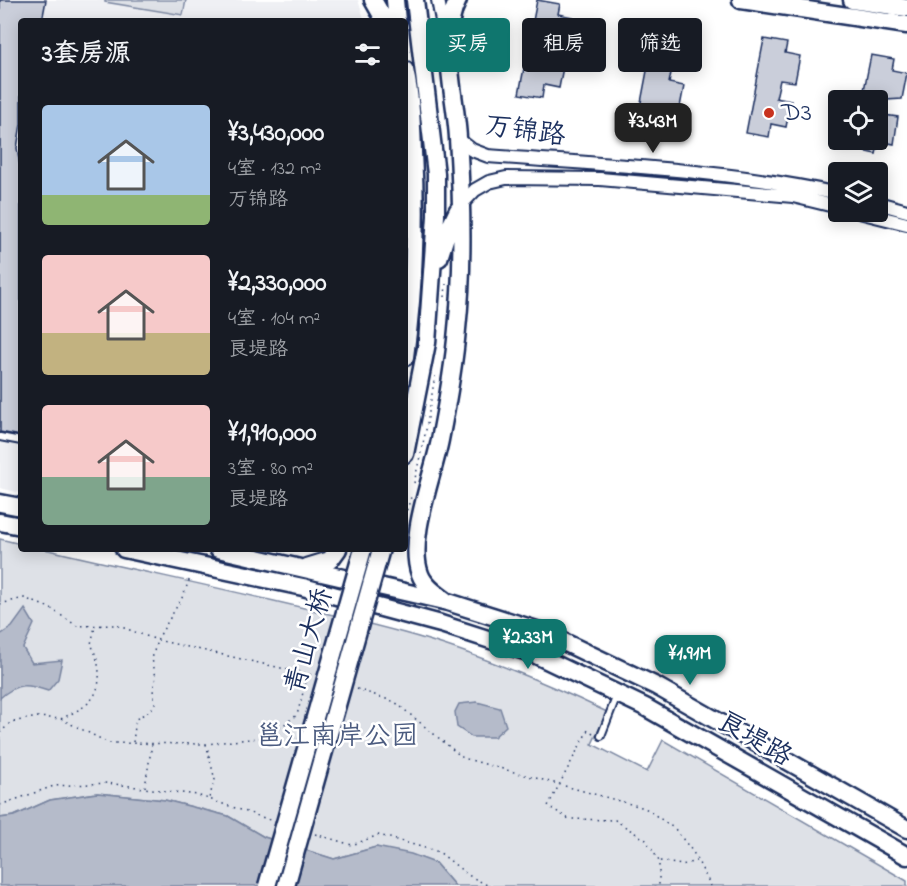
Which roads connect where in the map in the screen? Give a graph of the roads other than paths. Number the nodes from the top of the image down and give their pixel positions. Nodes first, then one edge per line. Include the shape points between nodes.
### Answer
1 (395, 0) edge
2 (415, 0) edge
3 (438, 0) edge
4 (458, 0) edge
5 (741, 0) edge
6 (852, 0) edge
7 (907, 8) edge
8 (398, 18) edge
9 (441, 18) edge
10 (453, 18) edge
11 (907, 25) edge
12 (450, 72) edge
13 (408, 94) edge
14 (458, 139) junction
15 (415, 179) junction
16 (408, 192) edge
17 (828, 192) edge
18 (828, 205) edge
19 (460, 206) junction
20 (888, 206) edge
21 (907, 211) edge
22 (888, 219) edge
23 (907, 224) edge
24 (408, 244) edge
25 (414, 261) junction
26 (431, 285) junction
27 (408, 334) edge
28 (0, 437) edge
29 (18, 440) edge
30 (408, 446) edge
31 (0, 503) edge
32 (18, 506) edge
33 (0, 522) edge
34 (18, 525) edge
35 (412, 533) edge
36 (138, 552) edge
37 (225, 552) edge
38 (234, 552) edge
39 (337, 552) edge
40 (362, 552) edge
41 (380, 552) edge
42 (304, 568) junction
43 (228, 572) junction
44 (448, 602) junction
45 (617, 694) junction
46 (601, 736) road end
47 (907, 828) edge
48 (907, 856) edge
49 (267, 886) edge
50 (286, 886) edge

1 - 8 main road
2 - 26 main road via 436,174
3 - 9 street
4 - 10 main road
5 - 11 main road
6 - 7 main road
12 - 14 main road
13 - 15 main road
14 - 17 street, 万锦路 via 488,156 795,184
14 - 19 main road
15 - 16 main road
15 - 25 main road
18 - 19 street, 万锦路 via 793,196 623,181 506,178 475,190
19 - 26 main road
19 - 35 main road via 458,329 440,442
20 - 21 street
22 - 23 street
24 - 25 main road
25 - 27 main road
26 - 30 main road via 424,401
28 - 29 lane
31 - 32 main road
33 - 34 main road
35 - 44 main road via 420,574 431,590
36 - 43 main road, 良堤路
37 - 43 main road
38 - 42 main road, 良堤路
39 - 42 main road via 330,560
40 - 49 main road, 青山大桥, bridge
41 - 50 main road, 青山大桥, bridge
42 - 44 main road, 良堤路
43 - 45 main road, 良堤路 via 441,624 534,654
44 - 47 main road, 良堤路 via 543,632 656,686
45 - 46 lane
45 - 48 main road, 良堤路

